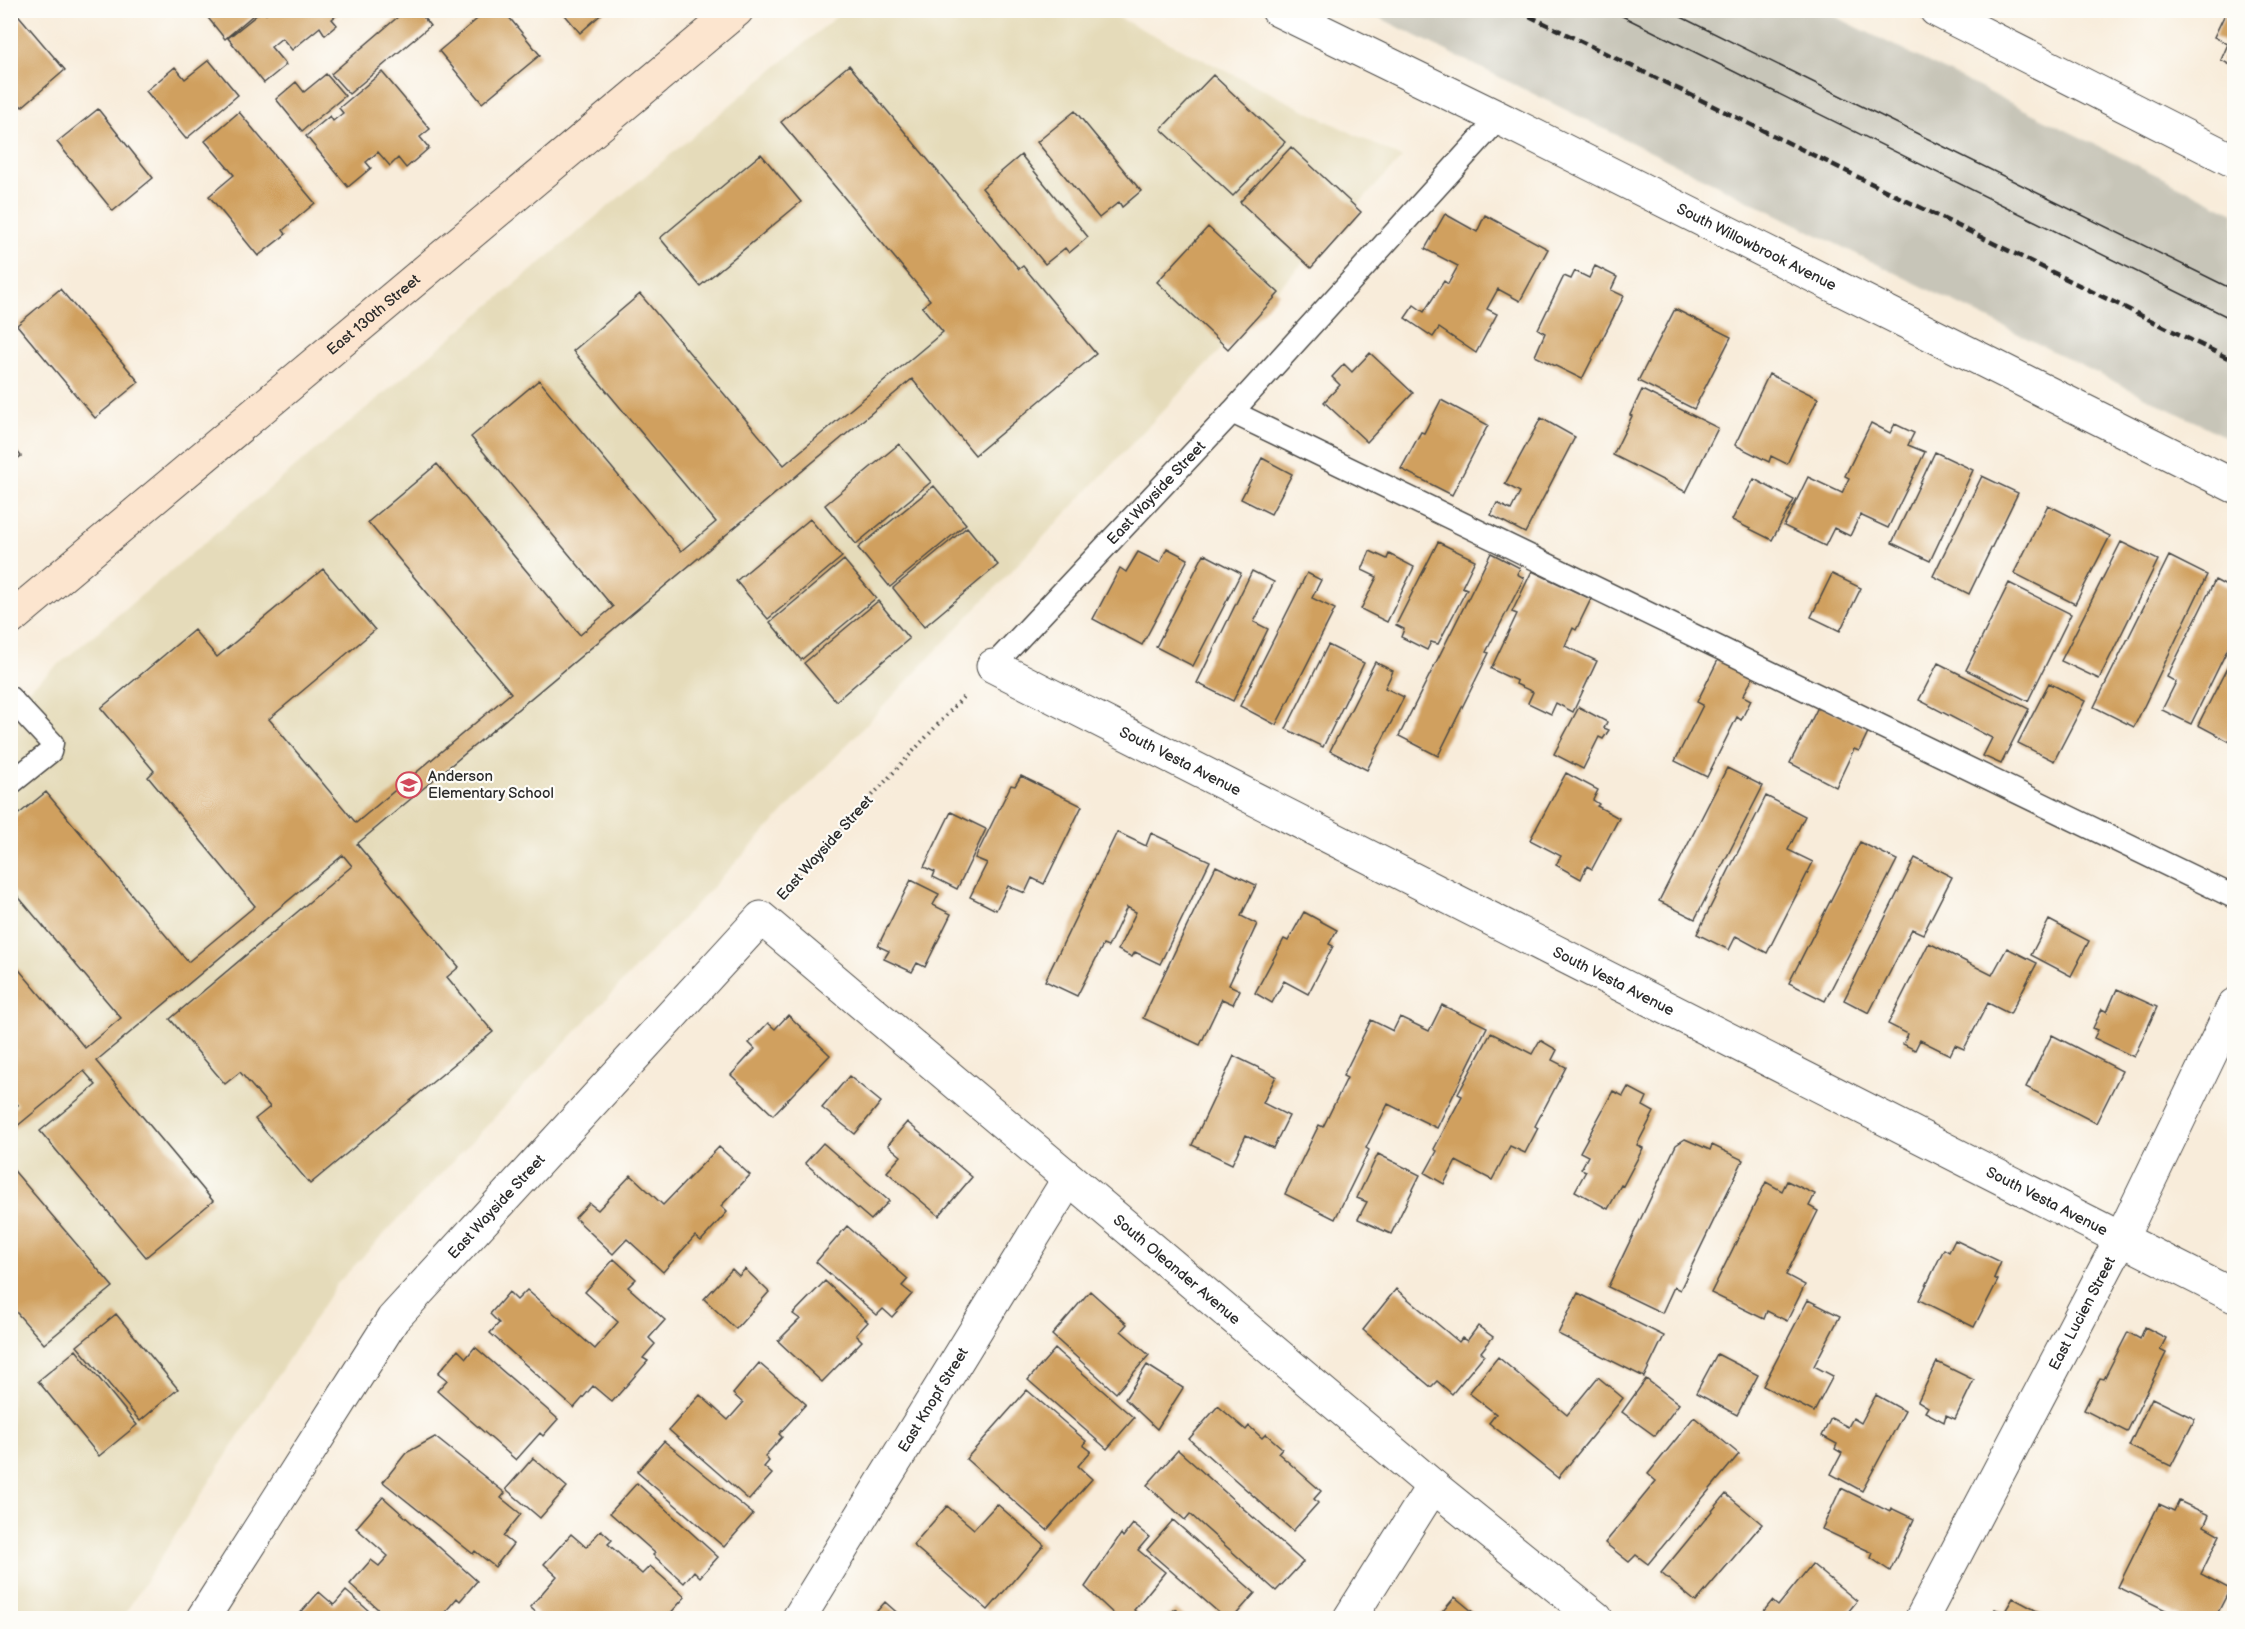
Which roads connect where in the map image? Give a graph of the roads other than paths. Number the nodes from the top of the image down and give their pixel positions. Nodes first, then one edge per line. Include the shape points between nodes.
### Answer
1 (737, 10) edge
2 (1278, 10) edge
3 (1936, 10) edge
4 (1498, 118) junction
5 (2235, 161) edge
6 (1232, 412) junction
7 (2235, 486) edge
8 (10, 619) edge
9 (993, 666) joint
10 (10, 698) edge
11 (10, 784) edge
12 (2235, 897) edge
13 (761, 918) joint
14 (2235, 1005) edge
15 (1068, 1180) junction
16 (2121, 1239) junction
17 (2235, 1296) edge
18 (1433, 1486) junction
19 (203, 1618) edge
20 (799, 1618) edge
21 (1350, 1618) edge
22 (1596, 1618) edge
23 (1922, 1618) edge

1 - 8 street, East 130th Street
2 - 4 street, South Willowbrook Avenue
3 - 5 street
4 - 6 lane, East Wayside Street
4 - 7 street, South Willowbrook Avenue
6 - 9 lane, East Wayside Street
6 - 12 lane
9 - 16 street, South Vesta Avenue
10 - 11 lane via 52,743 50,752
13 - 15 street, South Oleander Avenue
13 - 19 street, East Wayside Street via 393,1319
14 - 16 street, East Lucien Street
15 - 18 street, South Oleander Avenue
15 - 20 street, East Knopf Street
16 - 17 street, South Vesta Avenue
16 - 23 street, East Lucien Street
18 - 21 street
18 - 22 street, South Oleander Avenue

